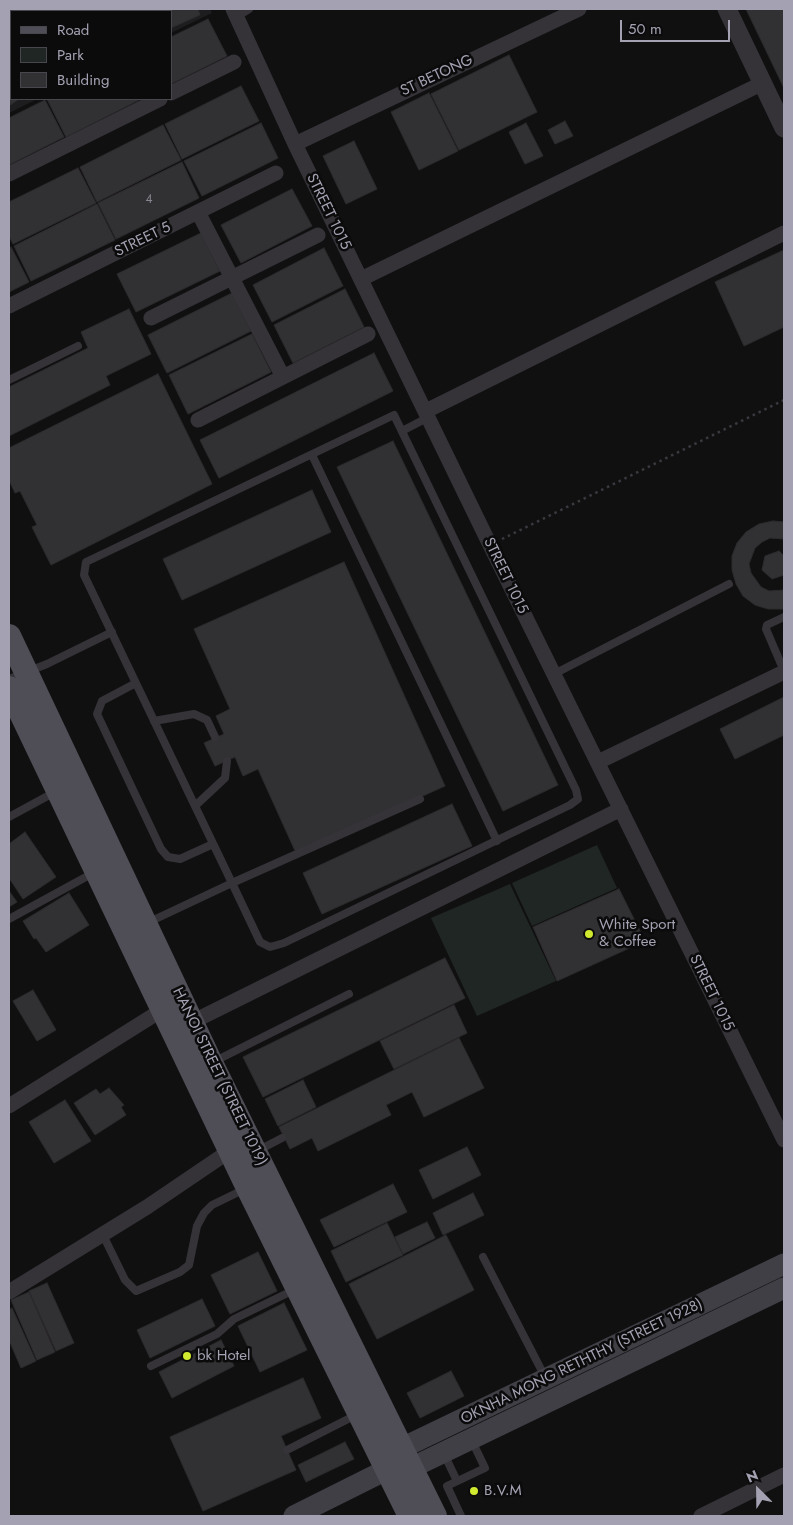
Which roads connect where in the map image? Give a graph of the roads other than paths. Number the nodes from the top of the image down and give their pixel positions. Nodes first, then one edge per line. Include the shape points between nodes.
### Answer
1 (579, 9) edge
2 (727, 9) edge
3 (239, 11) edge
4 (234, 62) dead end
5 (763, 83) junction
6 (172, 93) edge
7 (158, 100) edge
8 (784, 128) edge
9 (295, 144) junction
10 (276, 173) dead end
11 (9, 174) edge
12 (198, 212) junction
13 (784, 233) edge
14 (318, 235) dead end
15 (232, 278) junction
16 (361, 279) junction
17 (9, 306) edge
18 (151, 318) dead end
19 (368, 334) dead end
20 (78, 346) dead end
21 (283, 377) junction
22 (9, 380) edge
23 (428, 414) junction
24 (198, 420) dead end
25 (402, 431) junction
26 (312, 455) junction
27 (729, 584) dead end
28 (784, 617) edge
29 (112, 632) junction
30 (9, 636) edge
31 (784, 671) edge
32 (554, 674) junction
33 (17, 676) edge
34 (136, 683) junction
35 (9, 688) edge
36 (154, 721) junction
37 (215, 737) dead end
38 (227, 761) dead end
39 (598, 762) junction
40 (58, 791) junction
41 (420, 799) dead end
42 (195, 806) junction
43 (621, 809) junction
44 (9, 817) edge
45 (497, 841) junction
46 (213, 844) junction
47 (96, 871) junction
48 (232, 883) junction
49 (9, 918) edge
50 (135, 929) junction
51 (349, 994) dead end
52 (162, 1010) junction
53 (192, 1022) junction
54 (211, 1063) junction
55 (9, 1106) edge
56 (282, 1138) dead end
57 (784, 1140) edge
58 (245, 1147) junction
59 (248, 1188) junction
60 (103, 1235) junction
61 (483, 1257) dead end
62 (784, 1264) edge
63 (297, 1288) junction
64 (784, 1288) edge
65 (9, 1292) edge
66 (151, 1366) dead end
67 (546, 1378) junction
68 (360, 1412) junction
69 (471, 1439) junction
70 (287, 1450) dead end
71 (443, 1452) junction
72 (407, 1458) junction
73 (388, 1469) junction
74 (784, 1475) edge
75 (457, 1481) junction
76 (436, 1496) edge
77 (294, 1516) edge
78 (410, 1516) edge
79 (461, 1516) edge
80 (701, 1516) edge

1 - 9 street, ST BETONG
2 - 5 street
3 - 9 street, STREET 1015
4 - 6 street
5 - 8 street
5 - 16 street
7 - 11 street
9 - 16 street, STREET 1015
10 - 12 street, STREET 5
12 - 15 street
12 - 17 street, STREET 5
13 - 23 street
14 - 15 street
15 - 18 street
15 - 21 street
16 - 23 street, STREET 1015
19 - 21 street
20 - 22 lane
21 - 24 street
23 - 25 lane
23 - 32 street, STREET 1015
25 - 26 lane via 394,414
25 - 45 lane via 576,790 578,799 570,805
26 - 29 lane via 86,562 84,575
26 - 45 lane
27 - 32 lane
28 - 31 lane via 767,625 766,629
29 - 33 lane
29 - 34 lane
30 - 33 main road, HANOI STREET (STREET 1019)
31 - 39 street
32 - 39 street, STREET 1015
33 - 50 main road, HANOI STREET (STREET 1019)
34 - 36 lane
34 - 46 lane via 102,701 97,714 157,841 168,857 180,859
35 - 40 main road, HANOI STREET (STREET 1019)
36 - 37 lane via 194,714 207,720
36 - 42 lane
38 - 42 lane via 225,778
39 - 43 street, STREET 1015
40 - 44 lane
40 - 47 main road, HANOI STREET (STREET 1019)
41 - 48 lane
42 - 46 lane
43 - 53 street
43 - 57 street, STREET 1015
45 - 48 lane via 270,947 260,942
46 - 48 lane
47 - 49 lane
47 - 50 main road, HANOI STREET (STREET 1019)
48 - 50 lane
50 - 52 main road, HANOI STREET (STREET 1019)
50 - 53 main road, HANOI STREET (STREET 1019)
51 - 54 lane
52 - 55 street
52 - 58 main road, HANOI STREET (STREET 1019)
53 - 54 main road, HANOI STREET (STREET 1019)
54 - 58 main road, HANOI STREET (STREET 1019)
56 - 58 lane
58 - 59 main road, HANOI STREET (STREET 1019)
58 - 60 street
58 - 72 main road, HANOI STREET (STREET 1019)
59 - 60 lane via 212,1204 204,1213 197,1226 189,1265 136,1291 125,1280
59 - 63 main road, HANOI STREET (STREET 1019)
60 - 65 street
61 - 67 lane
62 - 67 main road, OKNHA MONG RETHTHY (STREET 1928)
63 - 66 lane via 234,1320 217,1334
63 - 68 main road, HANOI STREET (STREET 1019)
64 - 69 main road, OKNHA MONG RETHTHY (STREET 1928)
67 - 72 main road, OKNHA MONG RETHTHY (STREET 1928)
68 - 70 lane
68 - 73 main road, HANOI STREET (STREET 1019)
69 - 71 main road, OKNHA MONG RETHTHY (STREET 1928)
69 - 75 lane via 485,1468
71 - 72 main road, OKNHA MONG RETHTHY (STREET 1928)
71 - 75 lane
72 - 73 main road, OKNHA MONG RETHTHY (STREET 1928)
72 - 76 main road, HANOI STREET (STREET 1019)
73 - 77 main road, OKNHA MONG RETHTHY (STREET 1928)
73 - 78 main road, HANOI STREET (STREET 1019)
74 - 80 street
75 - 76 lane
76 - 79 lane

